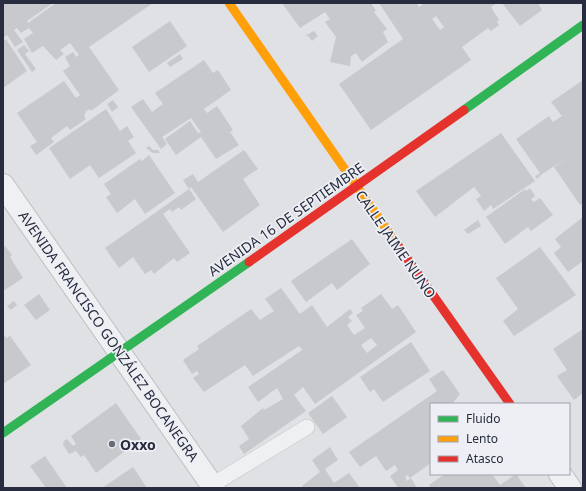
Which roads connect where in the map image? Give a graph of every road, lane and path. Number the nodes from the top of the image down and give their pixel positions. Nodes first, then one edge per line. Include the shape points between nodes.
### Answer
1 (230, 3) edge
2 (583, 25) edge
3 (3, 185) edge
4 (356, 187) junction
5 (120, 352) junction
6 (509, 403) edge
7 (307, 427) dead end
8 (3, 433) edge
9 (561, 475) edge
10 (213, 486) edge
11 (570, 488) edge

1 - 4 street, CALLE JAIME NUNO
2 - 4 street, AVENIDA 16 DE SEPTIEMBRE
3 - 5 street, AVENIDA FRANCISCO GONZÁLEZ BOCANEGRA
4 - 5 street, AVENIDA 16 DE SEPTIEMBRE
4 - 6 street, CALLE JAIME NUNO
5 - 8 street, AVENIDA 16 DE SEPTIEMBRE
5 - 10 street, AVENIDA FRANCISCO GONZÁLEZ BOCANEGRA
7 - 10 lane
9 - 11 street

